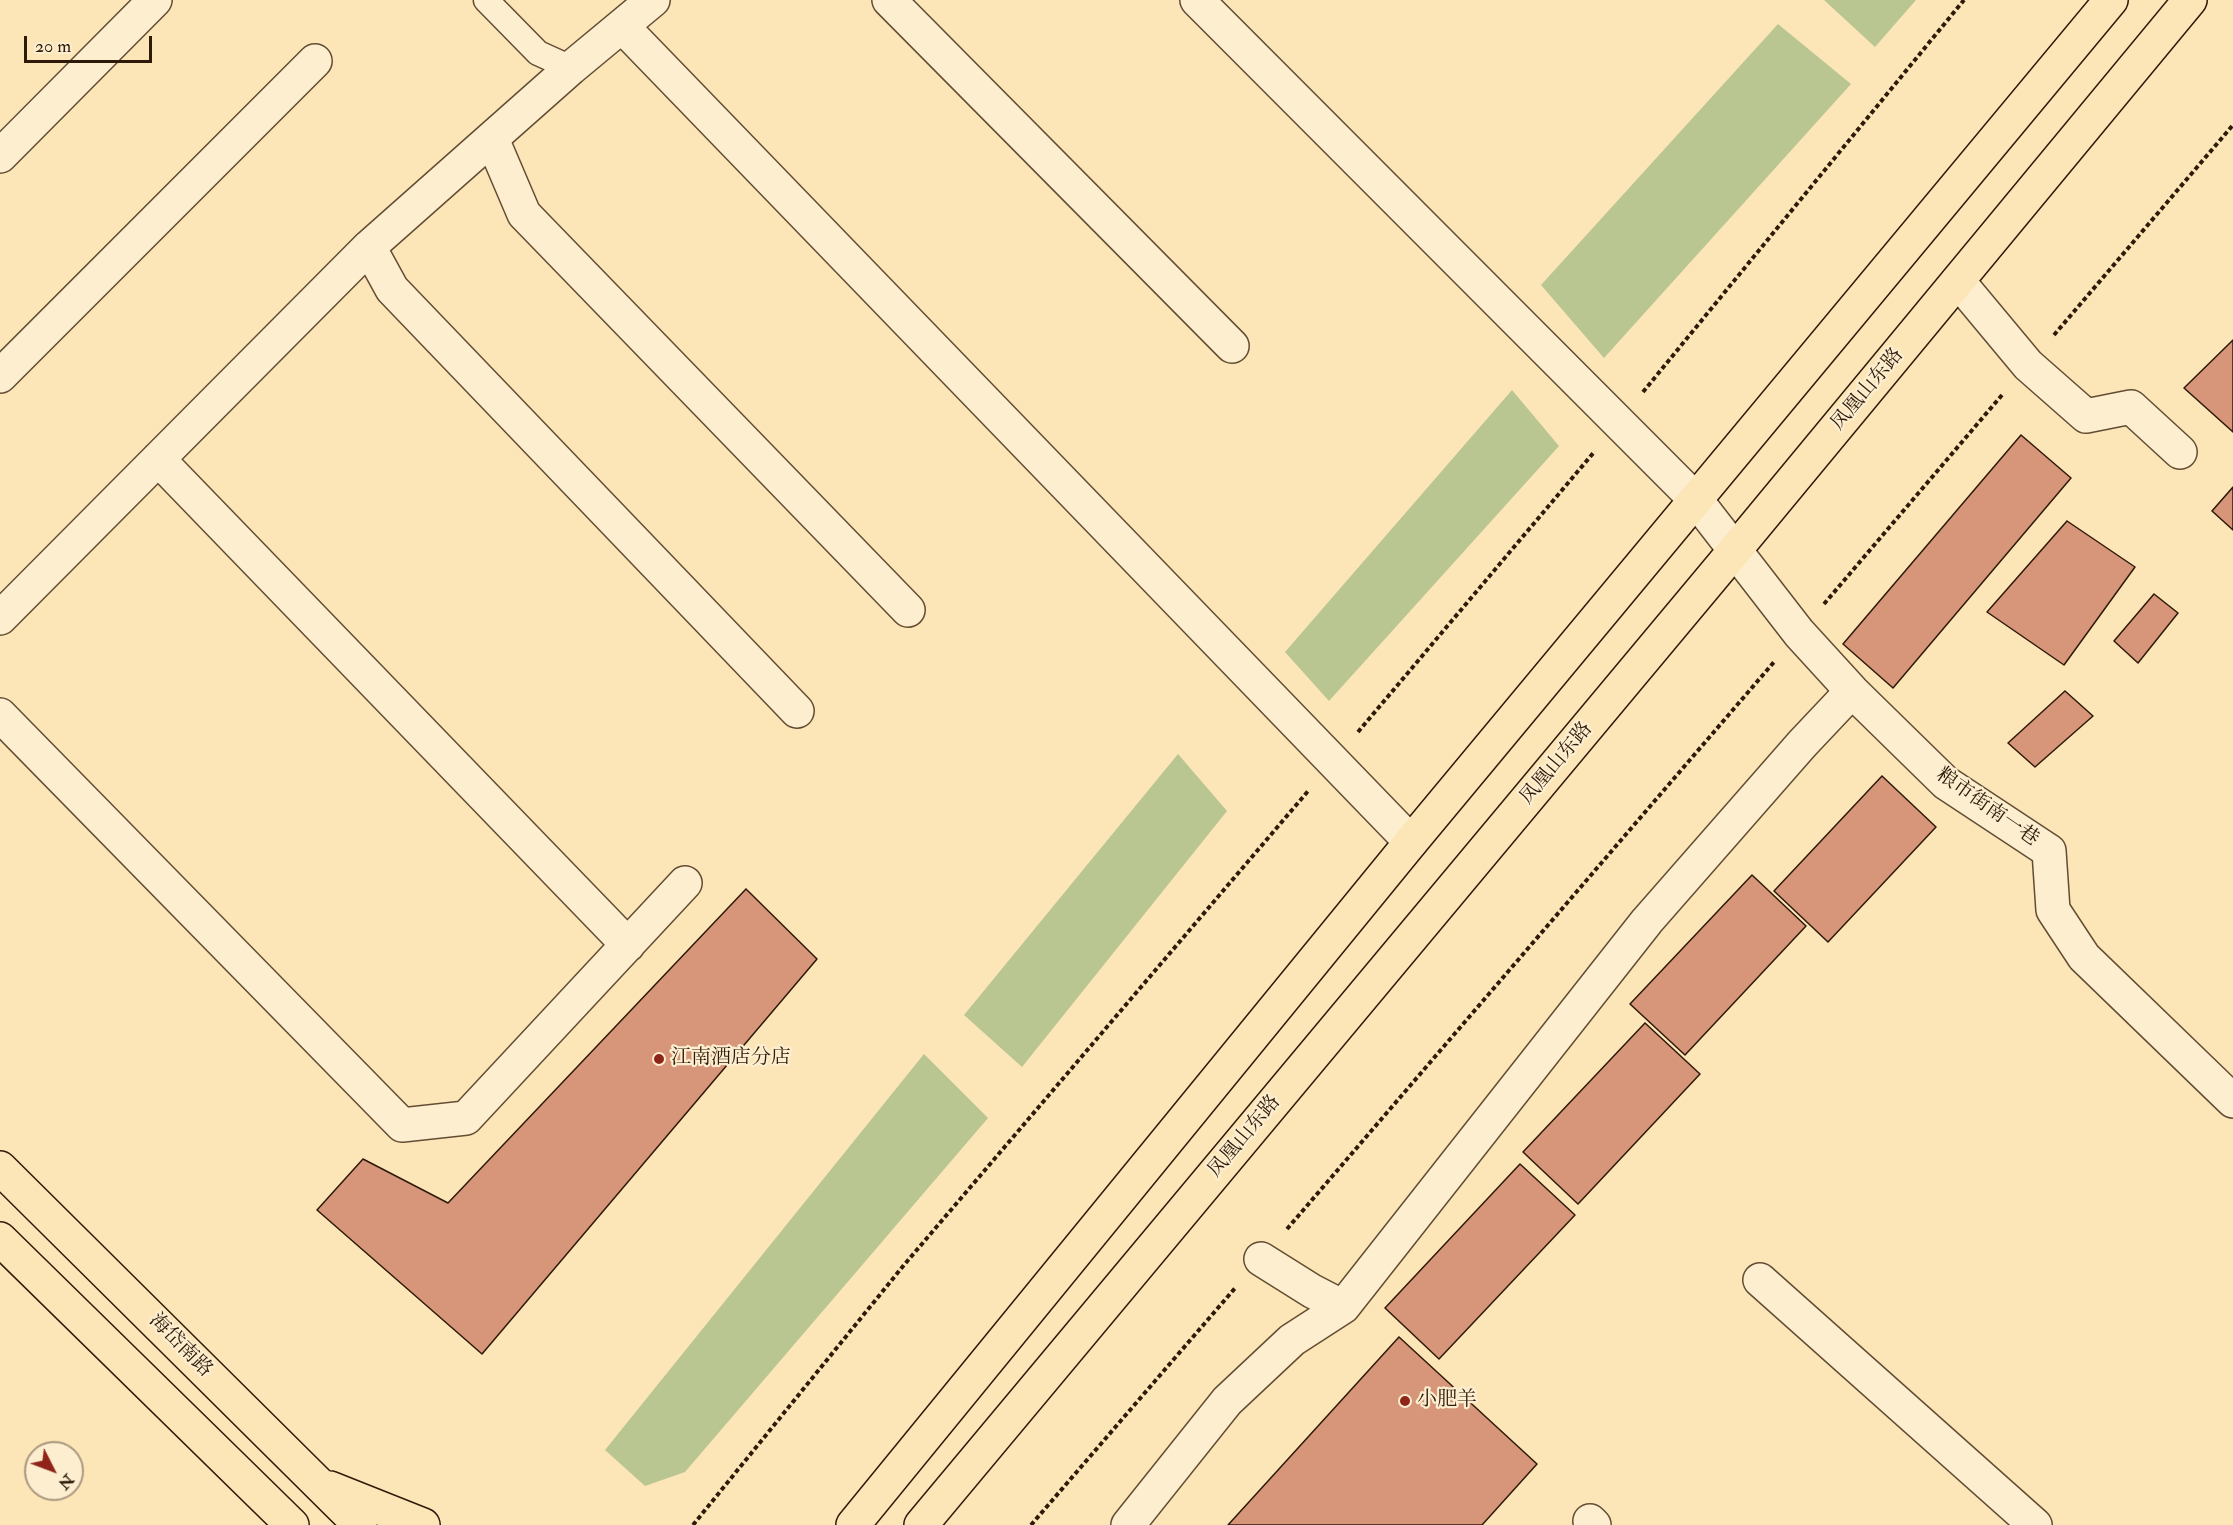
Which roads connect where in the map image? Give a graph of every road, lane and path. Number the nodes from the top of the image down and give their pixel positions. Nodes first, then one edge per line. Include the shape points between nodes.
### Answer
1 (155, 0) edge
2 (486, 0) edge
3 (653, 0) edge
4 (889, 0) edge
5 (1197, 0) edge
6 (2111, 0) edge
7 (2190, 0) edge
8 (622, 26) junction
9 (315, 61) dead end
10 (571, 68) junction
11 (2233, 125) edge
12 (492, 139) junction
13 (0, 156) edge
14 (369, 247) junction
15 (1958, 281) junction
16 (1232, 346) dead end
17 (2028, 365) junction
18 (0, 376) edge
19 (2180, 452) dead end
20 (158, 459) junction
21 (1696, 500) junction
22 (1735, 550) junction
23 (908, 610) dead end
24 (0, 618) edge
25 (1799, 633) junction
26 (1852, 692) junction
27 (797, 711) dead end
28 (0, 715) edge
29 (1411, 842) junction
30 (685, 883) dead end
31 (628, 945) junction
32 (2233, 1101) edge
33 (0, 1168) edge
34 (0, 1239) edge
35 (1261, 1259) junction
36 (1760, 1280) dead end
37 (1343, 1307) junction
38 (317, 1482) junction
39 (285, 1520) edge
40 (360, 1525) edge
41 (423, 1525) edge
42 (853, 1525) edge
43 (921, 1525) edge
44 (1031, 1525) edge
45 (1128, 1525) edge
46 (2035, 1525) edge

1 - 13 street
2 - 10 lane via 538,53
3 - 8 street
4 - 16 street
5 - 21 street, 粮市街南一巷
6 - 21 main road
7 - 15 main road, 凤凰山东路
8 - 10 street
8 - 29 street
9 - 18 street
10 - 12 street
11 - 17 path
12 - 14 street
12 - 23 street via 524,214
14 - 20 street
14 - 27 street via 392,289
15 - 17 street
15 - 22 main road, 凤凰山东路
17 - 19 street via 2086,416 2130,407
17 - 25 path
20 - 24 street
20 - 31 street
21 - 22 street, 粮市街南一巷
21 - 29 main road
22 - 25 street, 粮市街南一巷
22 - 43 main road, 凤凰山东路
25 - 26 street, 粮市街南一巷
25 - 35 path
26 - 32 street, 粮市街南一巷 via 1946,783 2049,851 2053,910 2084,957
26 - 37 street via 1647,921
28 - 31 street via 402,1125 466,1118
29 - 42 main road
30 - 31 street
33 - 38 main road, 海岱南路
34 - 39 main road
35 - 37 street
35 - 44 path
36 - 46 street
37 - 45 street via 1292,1340 1227,1401
38 - 40 main road, 海岱南路
38 - 41 main road

